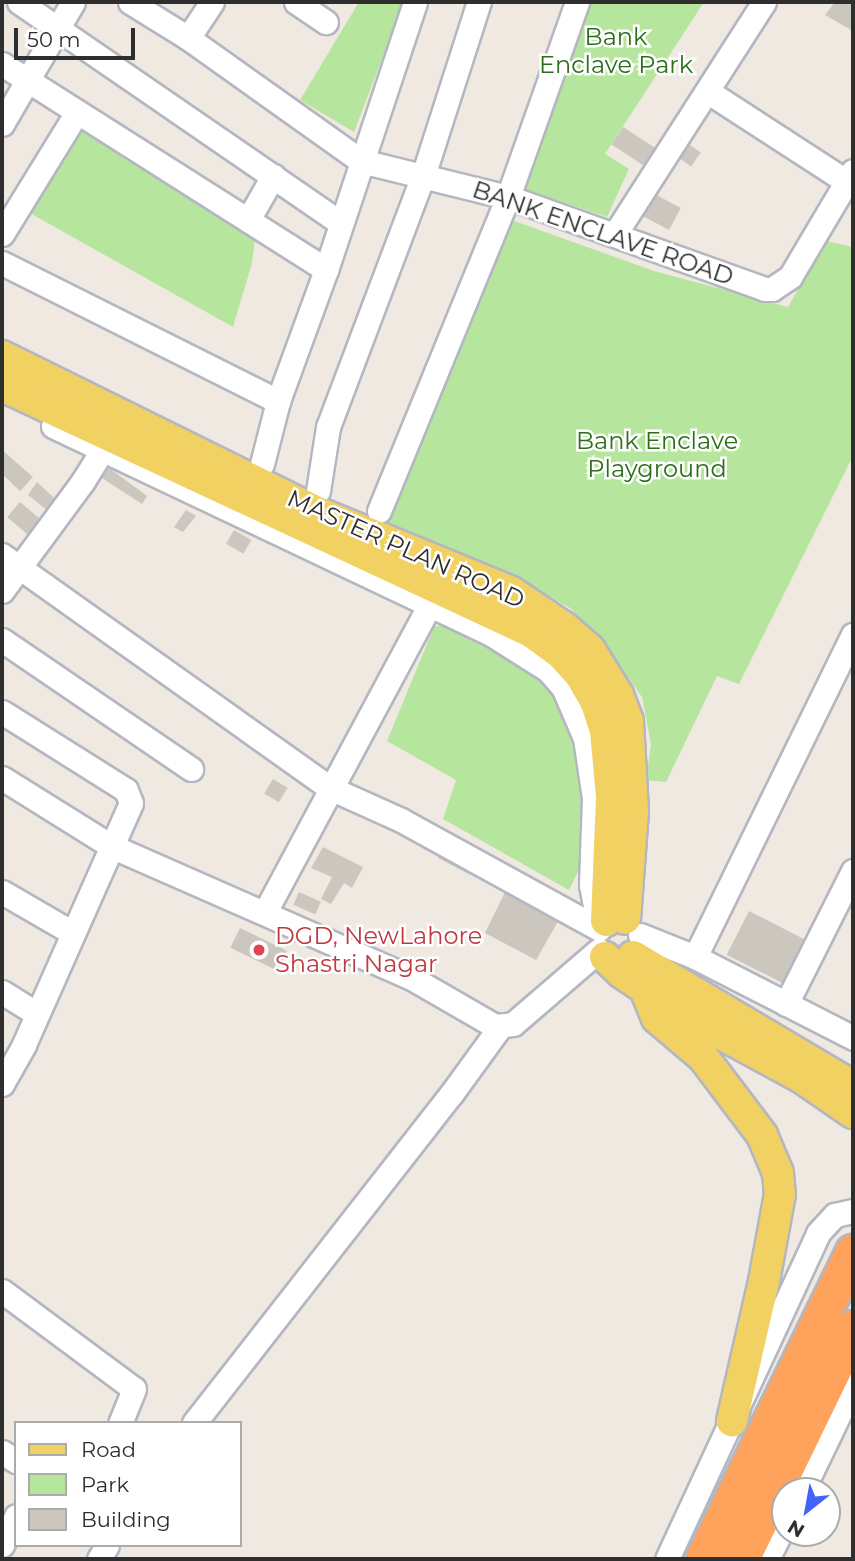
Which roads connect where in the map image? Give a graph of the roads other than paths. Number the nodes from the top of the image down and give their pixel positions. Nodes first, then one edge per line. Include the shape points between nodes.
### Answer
1 (19, 2) edge
2 (73, 2) edge
3 (130, 2) edge
4 (212, 2) edge
5 (296, 2) edge
6 (415, 2) edge
7 (479, 2) edge
8 (577, 2) edge
9 (764, 2) edge
10 (326, 22) dead end
11 (59, 27) junction
12 (188, 38) junction
13 (2, 64) edge
14 (29, 81) junction
15 (707, 91) junction
16 (77, 112) junction
17 (2, 124) edge
18 (361, 161) junction
19 (273, 176) junction
20 (423, 176) junction
21 (850, 176) edge
22 (508, 197) junction
23 (248, 220) junction
24 (341, 223) junction
25 (2, 234) edge
26 (615, 234) junction
27 (2, 263) edge
28 (326, 270) junction
29 (2, 356) edge
30 (2, 386) edge
31 (2, 400) edge
32 (278, 401) junction
33 (106, 444) junction
34 (262, 464) dead end
35 (318, 491) dead end
36 (379, 511) dead end
37 (10, 561) edge
38 (386, 576) junction
39 (2, 591) edge
40 (429, 606) junction
41 (853, 635) edge
42 (2, 640) edge
43 (2, 712) edge
44 (191, 769) dead end
45 (2, 778) edge
46 (330, 788) junction
47 (111, 846) junction
48 (853, 871) edge
49 (2, 892) edge
50 (265, 912) junction
51 (71, 932) junction
52 (615, 938) junction
53 (695, 957) junction
54 (645, 989) junction
55 (2, 992) edge
56 (786, 1004) junction
57 (37, 1014) junction
58 (500, 1027) junction
59 (853, 1038) edge
60 (2, 1084) edge
61 (853, 1086) edge
62 (853, 1113) edge
63 (853, 1211) edge
64 (853, 1252) edge
65 (2, 1291) edge
66 (853, 1328) edge
67 (853, 1385) edge
68 (732, 1420) junction
69 (121, 1421) edge
70 (196, 1421) edge
71 (809, 1477) edge
72 (14, 1520) edge
73 (2, 1545) edge
74 (667, 1559) edge
75 (703, 1559) edge
76 (741, 1559) edge

1 - 11 street
2 - 11 street
3 - 12 street, BANK ENCLAVE ROAD
4 - 12 street
5 - 10 street
6 - 18 street
7 - 20 street
8 - 22 street
9 - 15 street
11 - 14 street
11 - 19 street
12 - 18 street, BANK ENCLAVE ROAD
13 - 14 street
14 - 16 street
14 - 17 street
15 - 21 street
15 - 26 street
16 - 23 street
16 - 25 street
18 - 20 street, BANK ENCLAVE ROAD
18 - 24 street
19 - 23 street
19 - 24 street
20 - 22 street, BANK ENCLAVE ROAD
20 - 35 street via 328,427
21 - 26 street, BANK ENCLAVE ROAD via 790,278 772,289
22 - 26 street, BANK ENCLAVE ROAD
22 - 36 street
23 - 28 street
24 - 28 street
27 - 32 street
28 - 32 street
29 - 52 main road, MASTER PLAN ROAD via 317,512 510,591 590,650 628,721 633,811
30 - 33 main road
31 - 33 street
32 - 34 street
33 - 37 street
33 - 38 main road
37 - 39 street
37 - 46 street
38 - 40 street
38 - 52 main road via 531,632 580,675 605,732
40 - 46 street
40 - 52 street via 491,634 548,670 563,687 585,738 594,798 591,885
41 - 53 street
42 - 44 street
43 - 47 street via 126,790 131,803
45 - 47 street
46 - 50 street
46 - 52 street via 401,820
47 - 50 street
47 - 51 street
48 - 56 street
49 - 51 street
50 - 58 street via 410,977
51 - 57 street
52 - 53 street
52 - 54 main road
52 - 58 street via 513,1024
52 - 61 main road
53 - 56 street
54 - 62 main road
54 - 68 main road via 657,1018 703,1057 761,1135 778,1173 780,1194 771,1244
55 - 57 street
56 - 59 street
57 - 60 street
58 - 70 street
63 - 68 street via 835,1215 818,1233
64 - 75 highway
65 - 69 street via 134,1389
66 - 76 highway
67 - 71 street
68 - 74 street
72 - 73 street

